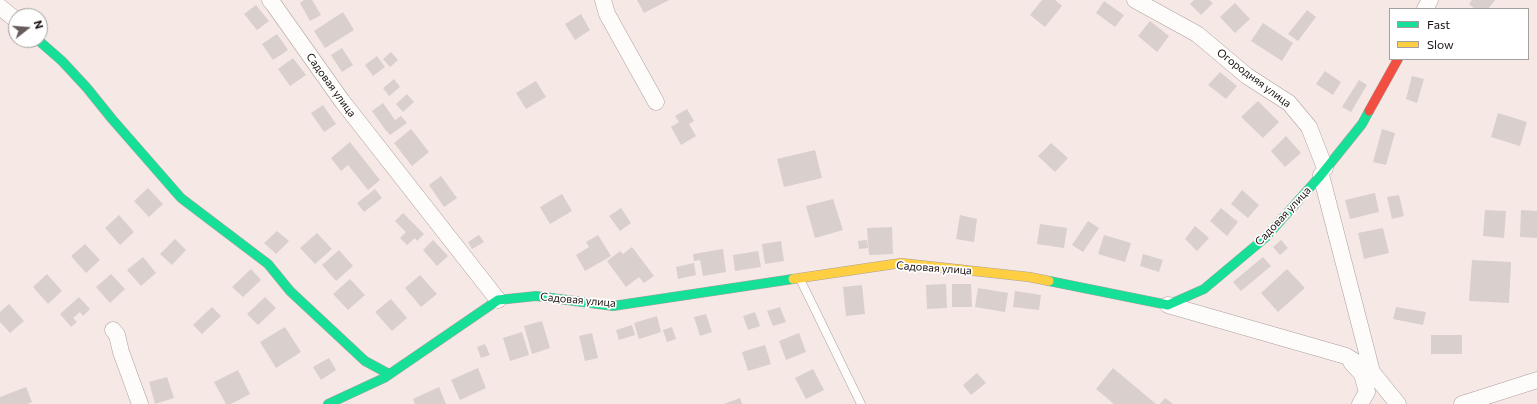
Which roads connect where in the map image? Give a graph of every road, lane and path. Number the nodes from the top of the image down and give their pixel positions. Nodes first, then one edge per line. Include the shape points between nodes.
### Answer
1 (270, 0) edge
2 (603, 0) edge
3 (1135, 0) edge
4 (0, 7) edge
5 (8, 14) edge
6 (47, 48) edge
7 (1397, 60) edge
8 (656, 102) dead end
9 (1323, 172) junction
10 (800, 278) junction
11 (498, 300) junction
12 (1168, 305) junction
13 (113, 330) dead end
14 (1346, 356) junction
15 (1372, 372) junction
16 (390, 374) junction
17 (1537, 380) edge
18 (140, 404) edge
19 (328, 404) edge
20 (861, 404) edge
21 (1360, 404) edge
22 (1398, 404) edge
23 (1462, 404) edge

1 - 11 street, Садовая улица via 342,101
2 - 8 street via 607,14
3 - 9 street, Огородняя улица via 1197,34 1247,76 1289,103 1309,127
4 - 5 street
6 - 16 street via 87,88 181,198 268,264 290,291 365,361
7 - 9 street via 1362,124
9 - 12 street, Садовая улица via 1266,237 1204,289
9 - 15 street, Огородняя улица
10 - 11 street, Садовая улица via 613,306 536,296
10 - 12 street, Садовая улица via 901,263 1029,277
10 - 20 lane
11 - 16 street, Садовая улица
12 - 14 street
13 - 18 street
14 - 15 street
14 - 21 street via 1362,374 1368,392
15 - 22 street
16 - 19 street, Садовая улица
17 - 23 street

